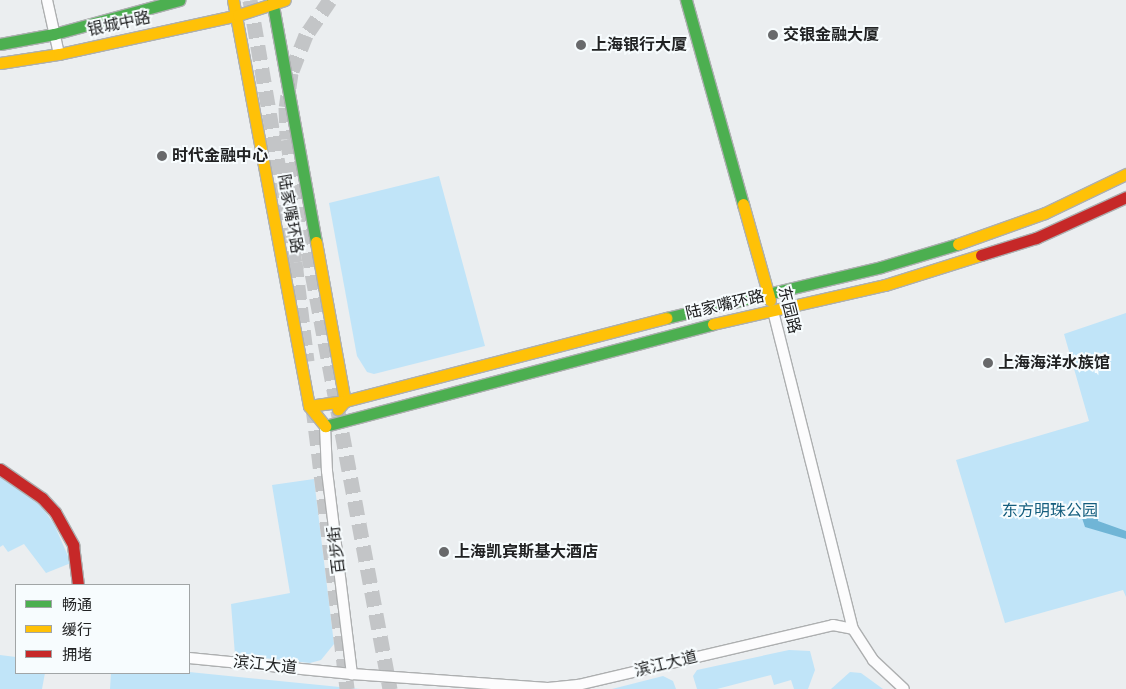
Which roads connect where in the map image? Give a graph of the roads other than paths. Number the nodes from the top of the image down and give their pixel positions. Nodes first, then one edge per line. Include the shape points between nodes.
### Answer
1 (47, 0) edge
2 (179, 0) edge
3 (233, 0) edge
4 (285, 0) edge
5 (686, 0) edge
6 (272, 2) edge
7 (238, 15) junction
8 (54, 34) junction
9 (0, 44) edge
10 (59, 54) junction
11 (0, 63) edge
12 (1126, 174) edge
13 (1126, 197) edge
14 (768, 291) junction
15 (773, 311) junction
16 (345, 401) junction
17 (309, 406) junction
18 (325, 426) junction
19 (0, 468) edge
20 (78, 584) edge
21 (852, 629) junction
22 (190, 658) edge
23 (352, 674) junction
24 (904, 689) edge

1 - 8 street
2 - 8 main road, 银城中路
3 - 7 main road, 陆家嘴环路
4 - 6 main road, 银城中路
5 - 14 main road, 东园路
6 - 7 main road, 银城中路
6 - 16 main road, 陆家嘴环路
7 - 10 main road, 银城中路
7 - 17 main road, 陆家嘴环路
8 - 9 main road, 银城中路
8 - 10 street
10 - 11 main road, 银城中路
12 - 14 main road, 陆家嘴环路 via 1045,214 950,247 881,267
13 - 15 main road, 陆家嘴环路 via 1036,238 974,260
14 - 15 main road, 东园路
14 - 16 main road, 陆家嘴环路
15 - 18 main road, 陆家嘴环路
15 - 21 street, 东园路
16 - 17 main road, 陆家嘴环路
16 - 18 main road
17 - 18 main road, 陆家嘴环路
18 - 23 street, 百步街 via 327,471
19 - 20 main road via 42,498 55,512 73,545
21 - 23 street, 滨江大道 via 833,625 817,628 578,685 548,688
21 - 24 street via 873,660
22 - 23 street, 滨江大道

